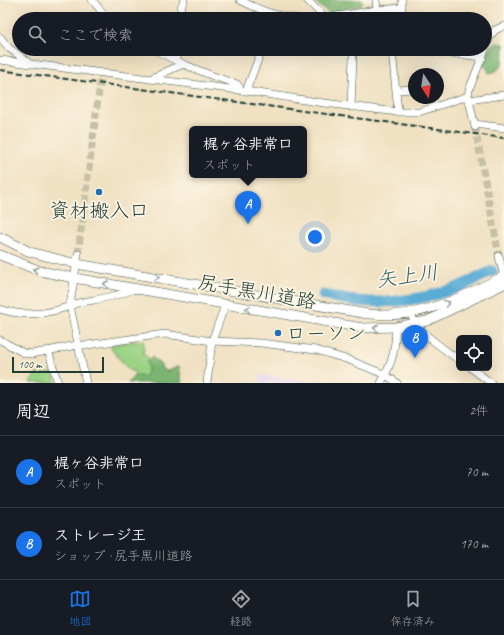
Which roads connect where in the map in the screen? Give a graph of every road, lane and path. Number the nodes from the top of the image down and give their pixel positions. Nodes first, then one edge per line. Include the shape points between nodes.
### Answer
1 (92, 0) edge
2 (184, 0) edge
3 (240, 0) edge
4 (307, 0) edge
5 (376, 0) edge
6 (402, 0) edge
7 (378, 10) junction
8 (102, 12) edge
9 (180, 12) edge
10 (265, 12) edge
11 (317, 12) edge
12 (364, 12) edge
13 (504, 26) edge
14 (492, 34) edge
15 (0, 37) edge
16 (12, 50) edge
17 (20, 56) edge
18 (168, 56) edge
19 (179, 56) edge
20 (259, 56) edge
21 (392, 56) edge
22 (474, 56) edge
23 (353, 57) dead end
24 (483, 57) joint
25 (0, 60) edge
26 (180, 62) junction
27 (29, 63) junction
28 (150, 79) junction
29 (408, 89) edge
30 (396, 90) junction
31 (244, 91) junction
32 (504, 95) edge
33 (469, 98) junction
34 (351, 106) junction
35 (398, 112) junction
36 (504, 128) edge
37 (0, 237) edge
38 (78, 254) tunnel mouth
39 (0, 255) edge
40 (499, 256) tunnel mouth
41 (77, 264) junction
42 (504, 276) edge
43 (74, 278) junction
44 (504, 284) edge
45 (134, 289) junction
46 (70, 305) junction
47 (225, 305) junction
48 (0, 309) edge
49 (410, 313) junction
50 (415, 324) junction
51 (396, 327) junction
52 (0, 340) edge
53 (212, 341) junction
54 (77, 345) junction
55 (48, 350) junction
56 (456, 358) edge
57 (475, 371) edge
58 (386, 375) junction
59 (58, 383) edge
60 (86, 383) edge
61 (207, 383) edge
62 (381, 383) edge
63 (397, 383) edge
64 (491, 383) edge

1 - 8 street
2 - 9 street
3 - 10 street
4 - 11 street
5 - 7 street
6 - 7 street via 402,8
7 - 12 street
13 - 14 street
15 - 16 street
17 - 27 street
18 - 26 street
19 - 26 street
20 - 31 street
21 - 30 street
22 - 24 street
23 - 34 street
24 - 33 street via 469,90
25 - 27 street
26 - 28 street
26 - 31 street via 237,84
27 - 28 street via 101,75
28 - 31 street
29 - 30 street
30 - 35 street
31 - 34 street
32 - 33 street
33 - 35 street via 419,112
33 - 36 street via 475,126
34 - 35 street
37 - 41 main road, 尻手黒川道路 via 30,252
38 - 41 street
43 -> 39 main road, 尻手黒川道路 via 40,271
40 - 42 street
41 - 43 street
41 -> 49 main road, 尻手黒川道路 via 368,314
49 -> 42 main road, 尻手黒川道路 via 442,305
45 -> 43 main road, 尻手黒川道路
43 - 46 street
44 - 50 main road, 尻手黒川道路
45 - 46 street via 123,294
45 - 47 main road, 尻手黒川道路
46 - 48 street via 26,315
46 - 54 street
51 -> 47 main road, 尻手黒川道路 via 363,328
47 - 53 street
49 - 50 street
50 - 51 main road, 尻手黒川道路
50 - 56 street
51 - 58 street via 393,356
52 - 55 street via 24,353
53 - 54 street via 165,334
53 - 58 street via 261,343 316,350 350,360
53 - 61 street
54 - 55 street
54 - 60 street
55 - 59 street
57 - 64 street
58 - 62 street
58 - 63 street

